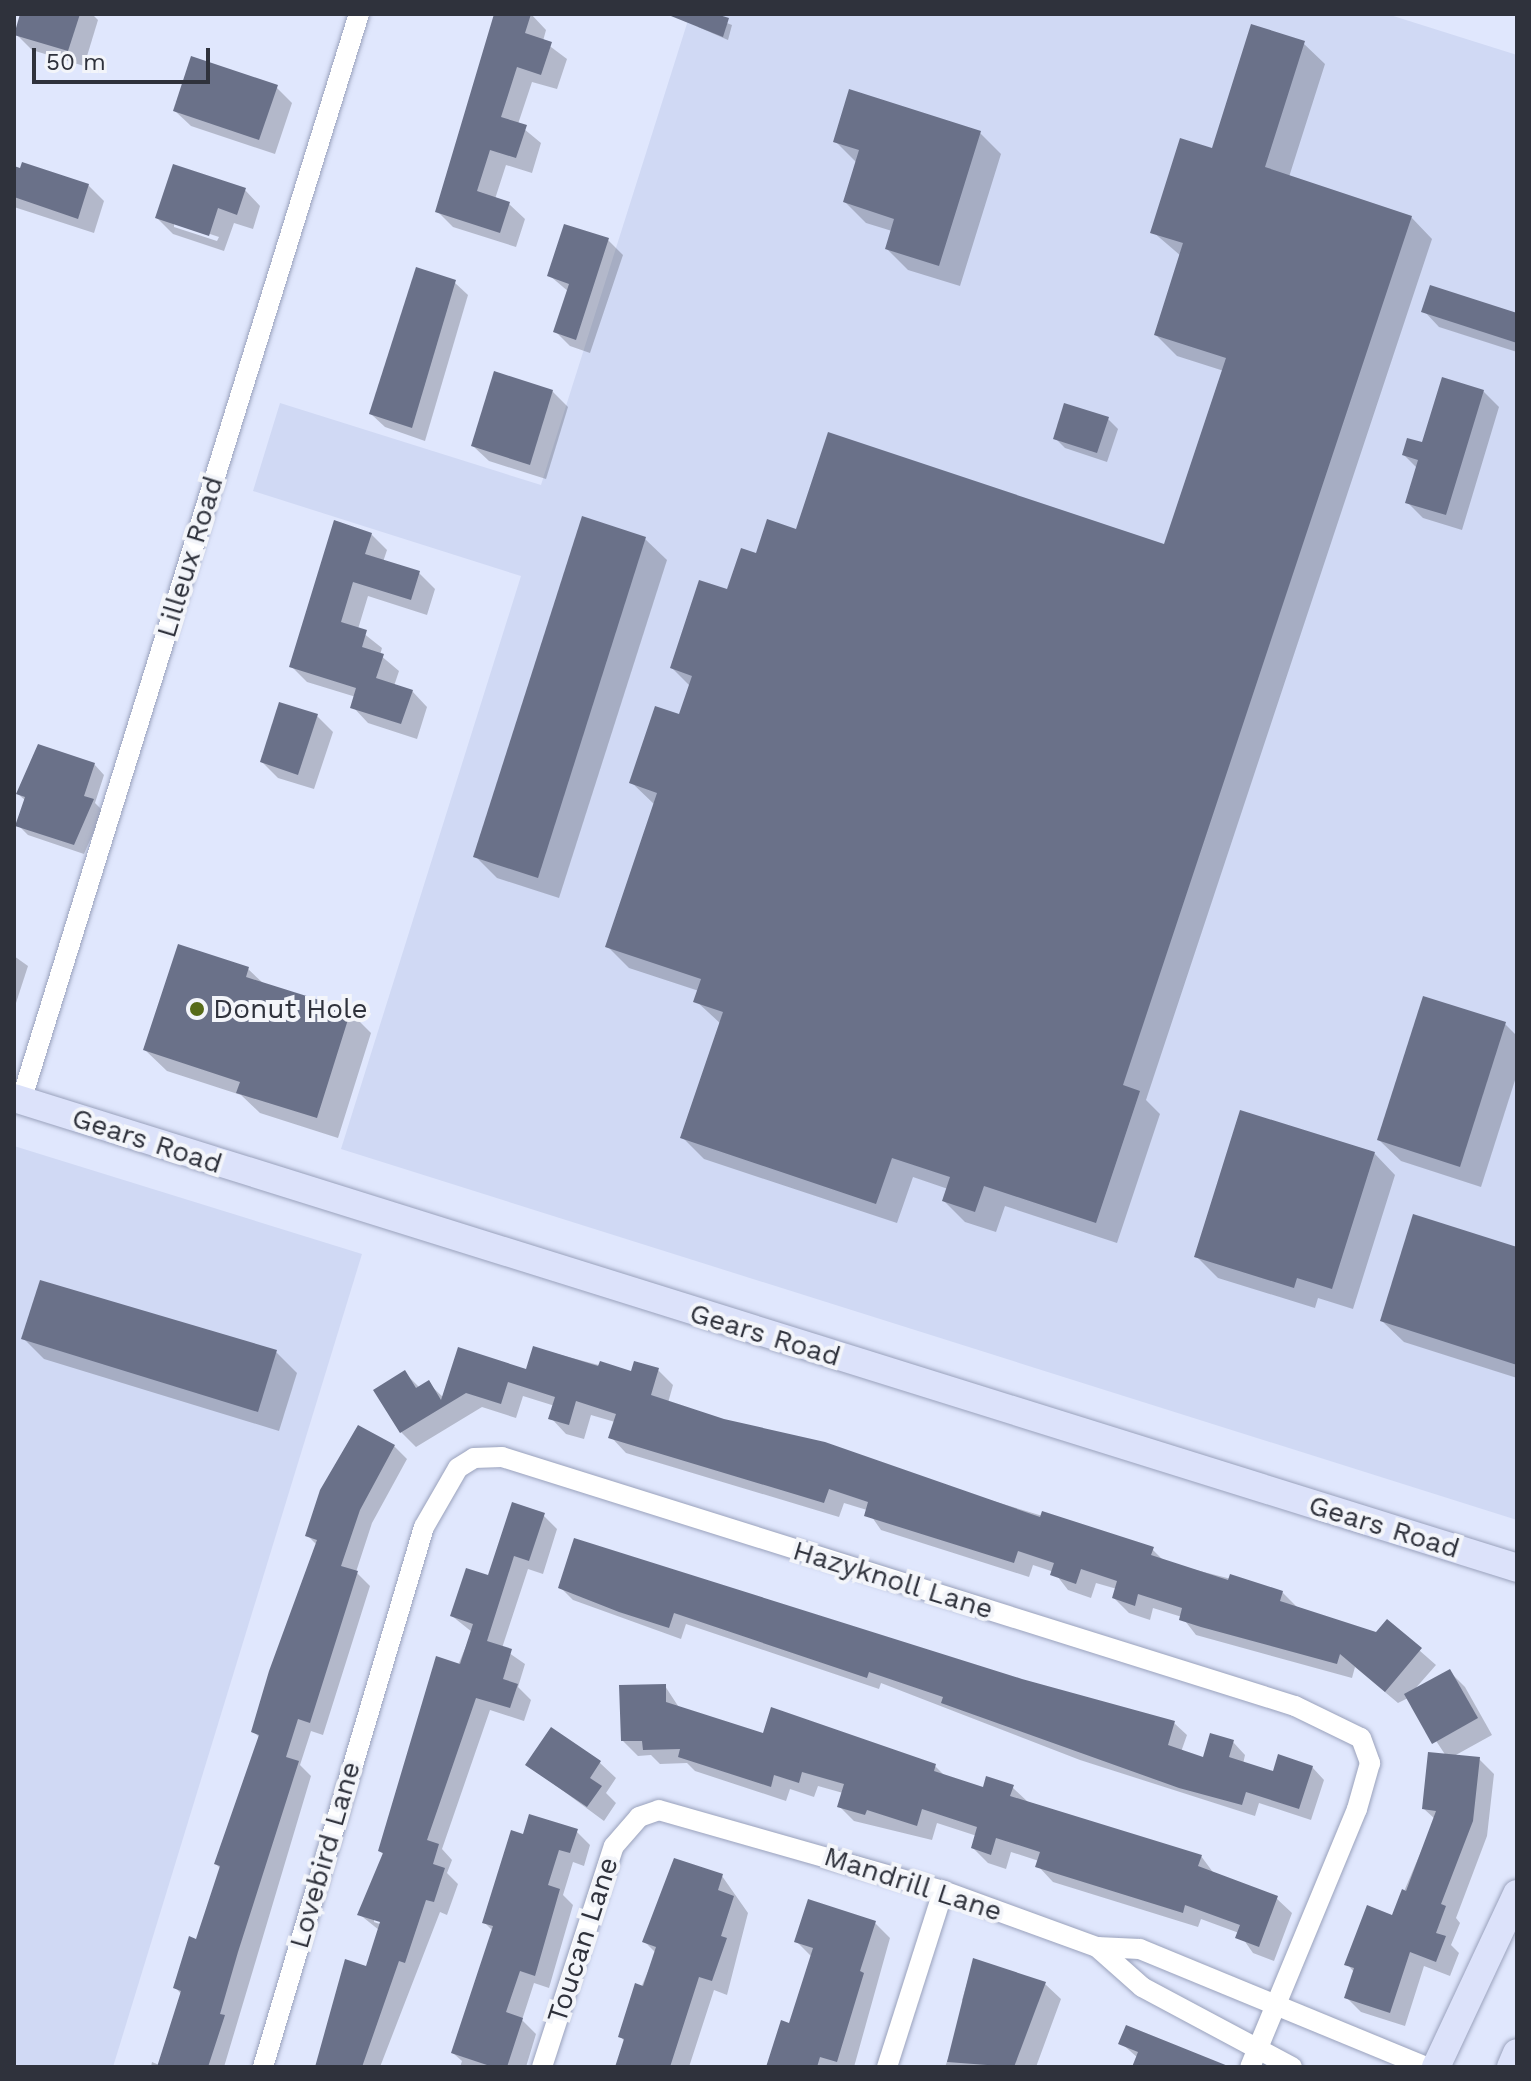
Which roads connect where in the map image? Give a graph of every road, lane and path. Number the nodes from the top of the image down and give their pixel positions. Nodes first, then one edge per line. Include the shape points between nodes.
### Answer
1 (359, 14) edge
2 (17, 1100) edge
3 (1517, 1568) edge
4 (387, 1642) joint
5 (728, 1826) joint
6 (943, 1891) junction
7 (1517, 1894) edge
8 (1097, 1947) junction
9 (1278, 2003) junction
10 (1517, 2053) edge
11 (1253, 2060) edge
12 (263, 2067) edge
13 (542, 2067) edge
14 (887, 2067) edge
15 (1292, 2067) edge
16 (1427, 2067) edge
17 (1436, 2067) edge
18 (1511, 2067) edge

1 - 2 street, Lilleux Road
2 - 3 main road, Gears Road
4 - 9 street, Hazyknoll Lane via 441,1491 458,1468 474,1458 502,1457 1320,1715 1361,1738 1370,1763
4 - 12 street, Lovebird Lane
5 - 6 street, Mandrill Lane
5 - 13 street, Toucan Lane via 659,1810 639,1817 614,1846
6 - 8 street, Mandrill Lane
6 - 14 street
7 - 17 main road
8 - 9 street, Mandrill Lane via 1140,1949
8 - 11 street, Mandrill Lane via 1142,1987
9 - 11 street, Hazyknoll Lane
9 - 16 street, Mandrill Lane
10 - 18 main road
11 - 15 street, Mandrill Lane

